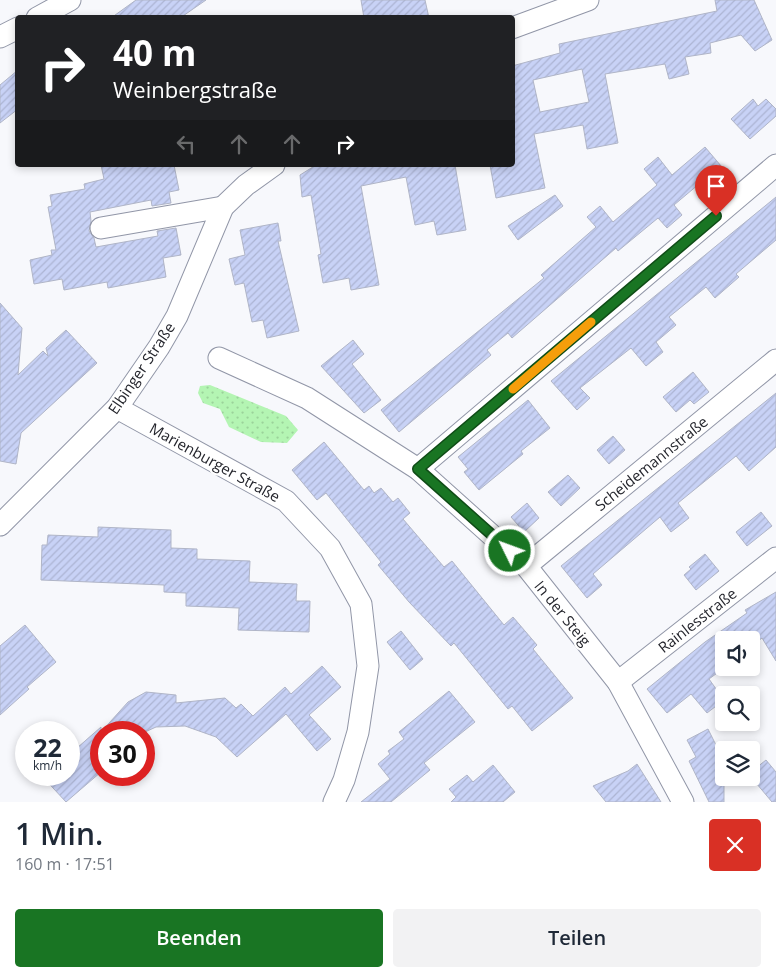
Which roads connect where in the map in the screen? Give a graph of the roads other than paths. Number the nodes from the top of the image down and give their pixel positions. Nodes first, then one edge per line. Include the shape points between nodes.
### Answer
1 (70, 0) edge
2 (588, 0) edge
3 (42, 15) edge
4 (515, 27) edge
5 (15, 30) edge
6 (0, 37) edge
7 (776, 165) edge
8 (271, 167) edge
9 (223, 207) junction
10 (101, 228) dead end
11 (219, 358) dead end
12 (776, 360) edge
13 (118, 408) junction
14 (418, 469) junction
15 (0, 525) edge
16 (776, 558) edge
17 (526, 566) junction
18 (618, 682) junction
19 (334, 802) edge
20 (683, 802) edge

1 - 3 street
2 - 4 street
5 - 6 street
7 - 14 street
8 - 9 street, Elbinger Straße
9 - 10 street
9 - 13 street, Elbinger Straße via 176,316
11 - 14 street, In der Steig via 307,398
12 - 17 street, Scheidemannstraße
13 - 15 street, Elbinger Straße
13 - 19 street, Marienburger Straße via 286,502 330,548 361,604 368,666 358,732
14 - 17 street, In der Steig
16 - 18 street, Rainlesstraße
17 - 18 street, In der Steig
18 - 20 street, In der Steig

